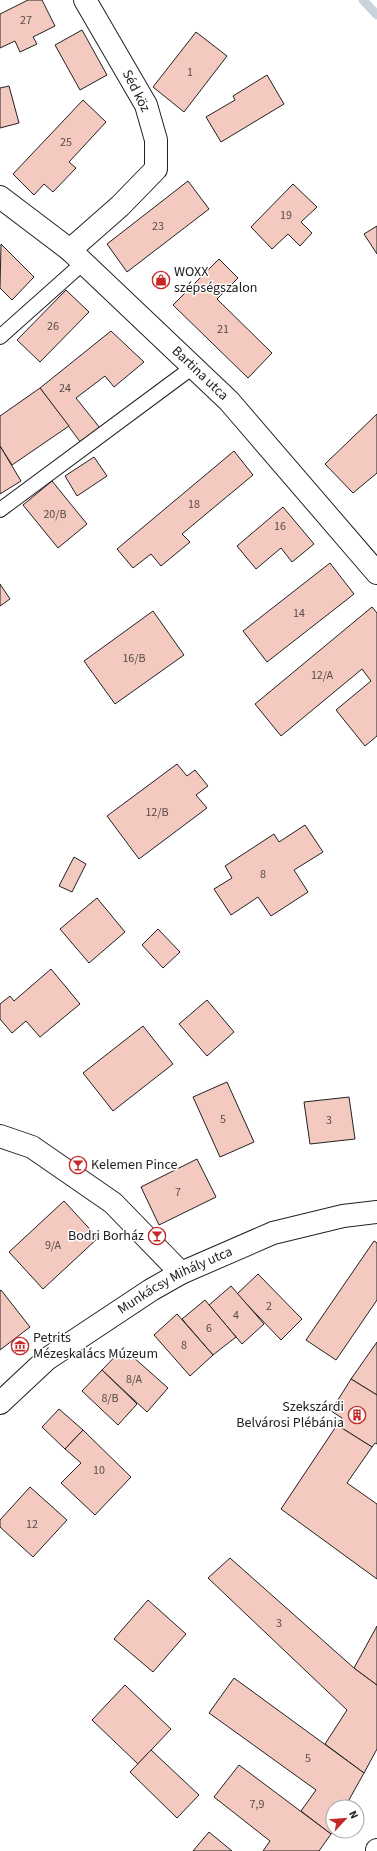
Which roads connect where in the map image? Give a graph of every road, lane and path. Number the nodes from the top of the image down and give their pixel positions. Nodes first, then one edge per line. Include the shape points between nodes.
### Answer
1 (85, 0) edge
2 (0, 197) edge
3 (76, 256) junction
4 (0, 337) edge
5 (193, 367) junction
6 (0, 510) edge
7 (377, 573) edge
8 (0, 1136) edge
9 (377, 1212) edge
10 (181, 1273) junction
11 (0, 1403) edge

1 - 3 street, Séd köz via 146,105 156,140 156,169
2 - 3 street, Bartina utca
3 - 4 lane
3 - 5 street, Bartina utca
5 - 6 lane
5 - 7 street, Bartina utca via 229,401
8 - 10 street via 32,1147 113,1203
9 - 10 street, Munkácsy Mihály utca via 343,1216 273,1233
10 - 11 street, Munkácsy Mihály utca via 47,1359

